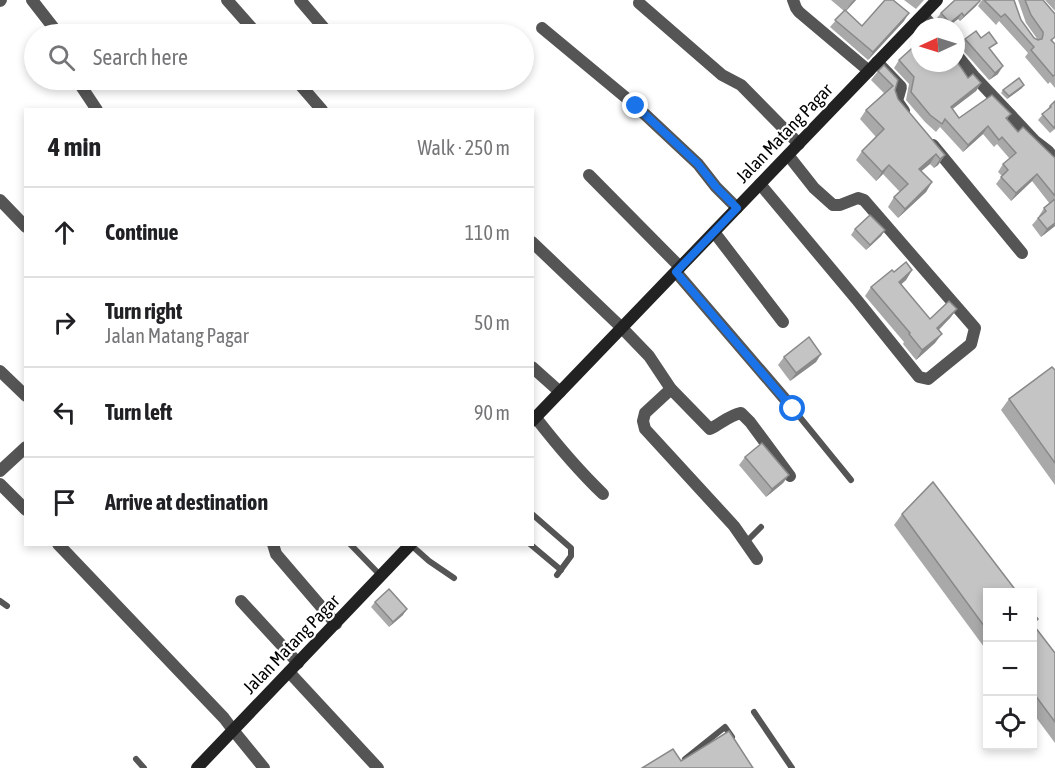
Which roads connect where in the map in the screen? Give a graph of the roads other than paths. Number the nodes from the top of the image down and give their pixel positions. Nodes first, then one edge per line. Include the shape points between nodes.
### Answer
1 (32, 0) edge
2 (227, 0) edge
3 (300, 0) edge
4 (793, 0) edge
5 (937, 0) edge
6 (639, 3) dead end
7 (916, 17) joint
8 (51, 24) edge
9 (248, 24) edge
10 (320, 24) edge
11 (542, 28) dead end
12 (965, 65) edge
13 (873, 67) junction
14 (84, 90) edge
15 (305, 90) edge
16 (96, 108) edge
17 (320, 108) edge
18 (913, 121) edge
19 (927, 139) edge
20 (799, 144) junction
21 (788, 155) junction
22 (1055, 159) edge
23 (589, 175) dead end
24 (760, 184) junction
25 (0, 200) edge
26 (737, 208) junction
27 (24, 224) edge
28 (714, 232) junction
29 (534, 244) edge
30 (1022, 254) dead end
31 (678, 269) junction
32 (783, 322) dead end
33 (622, 328) junction
34 (534, 369) edge
35 (0, 371) edge
36 (671, 389) junction
37 (560, 392) junction
38 (24, 394) edge
39 (790, 405) joint
40 (534, 419) edge
41 (24, 449) edge
42 (0, 471) edge
43 (790, 476) edge
44 (851, 480) dead end
45 (0, 484) edge
46 (603, 494) dead end
47 (24, 508) edge
48 (534, 516) edge
49 (761, 526) dead end
50 (745, 542) junction
51 (60, 546) edge
52 (274, 546) edge
53 (352, 546) edge
54 (410, 546) edge
55 (412, 546) edge
56 (532, 546) edge
57 (757, 559) dead end
58 (381, 576) junction
59 (454, 578) dead end
60 (0, 601) edge
61 (241, 601) dead end
62 (7, 606) dead end
63 (336, 624) junction
64 (294, 667) junction
65 (754, 712) dead end
66 (233, 730) junction
67 (736, 743) edge
68 (136, 759) dead end
69 (686, 759) edge
70 (144, 768) edge
71 (197, 768) edge
72 (264, 768) edge
73 (378, 768) edge
74 (792, 768) edge

1 - 8 street
2 - 9 street
3 - 10 street
4 - 13 street via 800,12
5 - 7 main road, Jalan Matang Pagar
6 - 20 street via 722,75 741,85
7 - 13 main road, Jalan Matang Pagar
11 - 26 street via 636,106 698,164
12 - 22 street
13 - 18 street via 901,87 897,102
13 - 20 main road, Jalan Matang Pagar
14 - 16 street
15 - 17 street
19 - 30 street
20 - 21 main road, Jalan Matang Pagar
21 - 24 main road, Jalan Matang Pagar
21 - 24 street via 833,206 858,198 864,200 975,328 971,344 928,379 919,376
23 - 31 street
24 - 26 main road, Jalan Matang Pagar
25 - 27 street
26 - 28 main road, Jalan Matang Pagar
28 - 31 main road, Jalan Matang Pagar
28 - 32 street
29 - 33 street
31 - 33 main road, Jalan Matang Pagar
31 - 39 street
33 - 36 street via 649,356
33 - 37 main road, Jalan Matang Pagar
34 - 37 street
35 - 38 street
36 - 43 street via 710,429 741,413
36 - 50 street via 645,413 645,429
37 - 40 main road, Jalan Matang Pagar
39 - 44 lane
40 - 46 street
41 - 42 street
45 - 47 street
48 - 56 lane via 571,548 571,556 559,572
49 - 50 lane
50 - 57 street
51 - 66 street
52 - 63 street via 276,554
53 - 58 lane
54 - 58 main road, Jalan Matang Pagar
55 - 59 lane
58 - 63 main road, Jalan Matang Pagar
60 - 62 lane
61 - 64 street
63 - 64 main road, Jalan Matang Pagar
64 - 66 main road, Jalan Matang Pagar
64 - 73 street
65 - 74 lane
66 - 71 main road, Jalan Matang Pagar
66 - 72 street
67 - 69 lane via 725,727
68 - 70 lane

